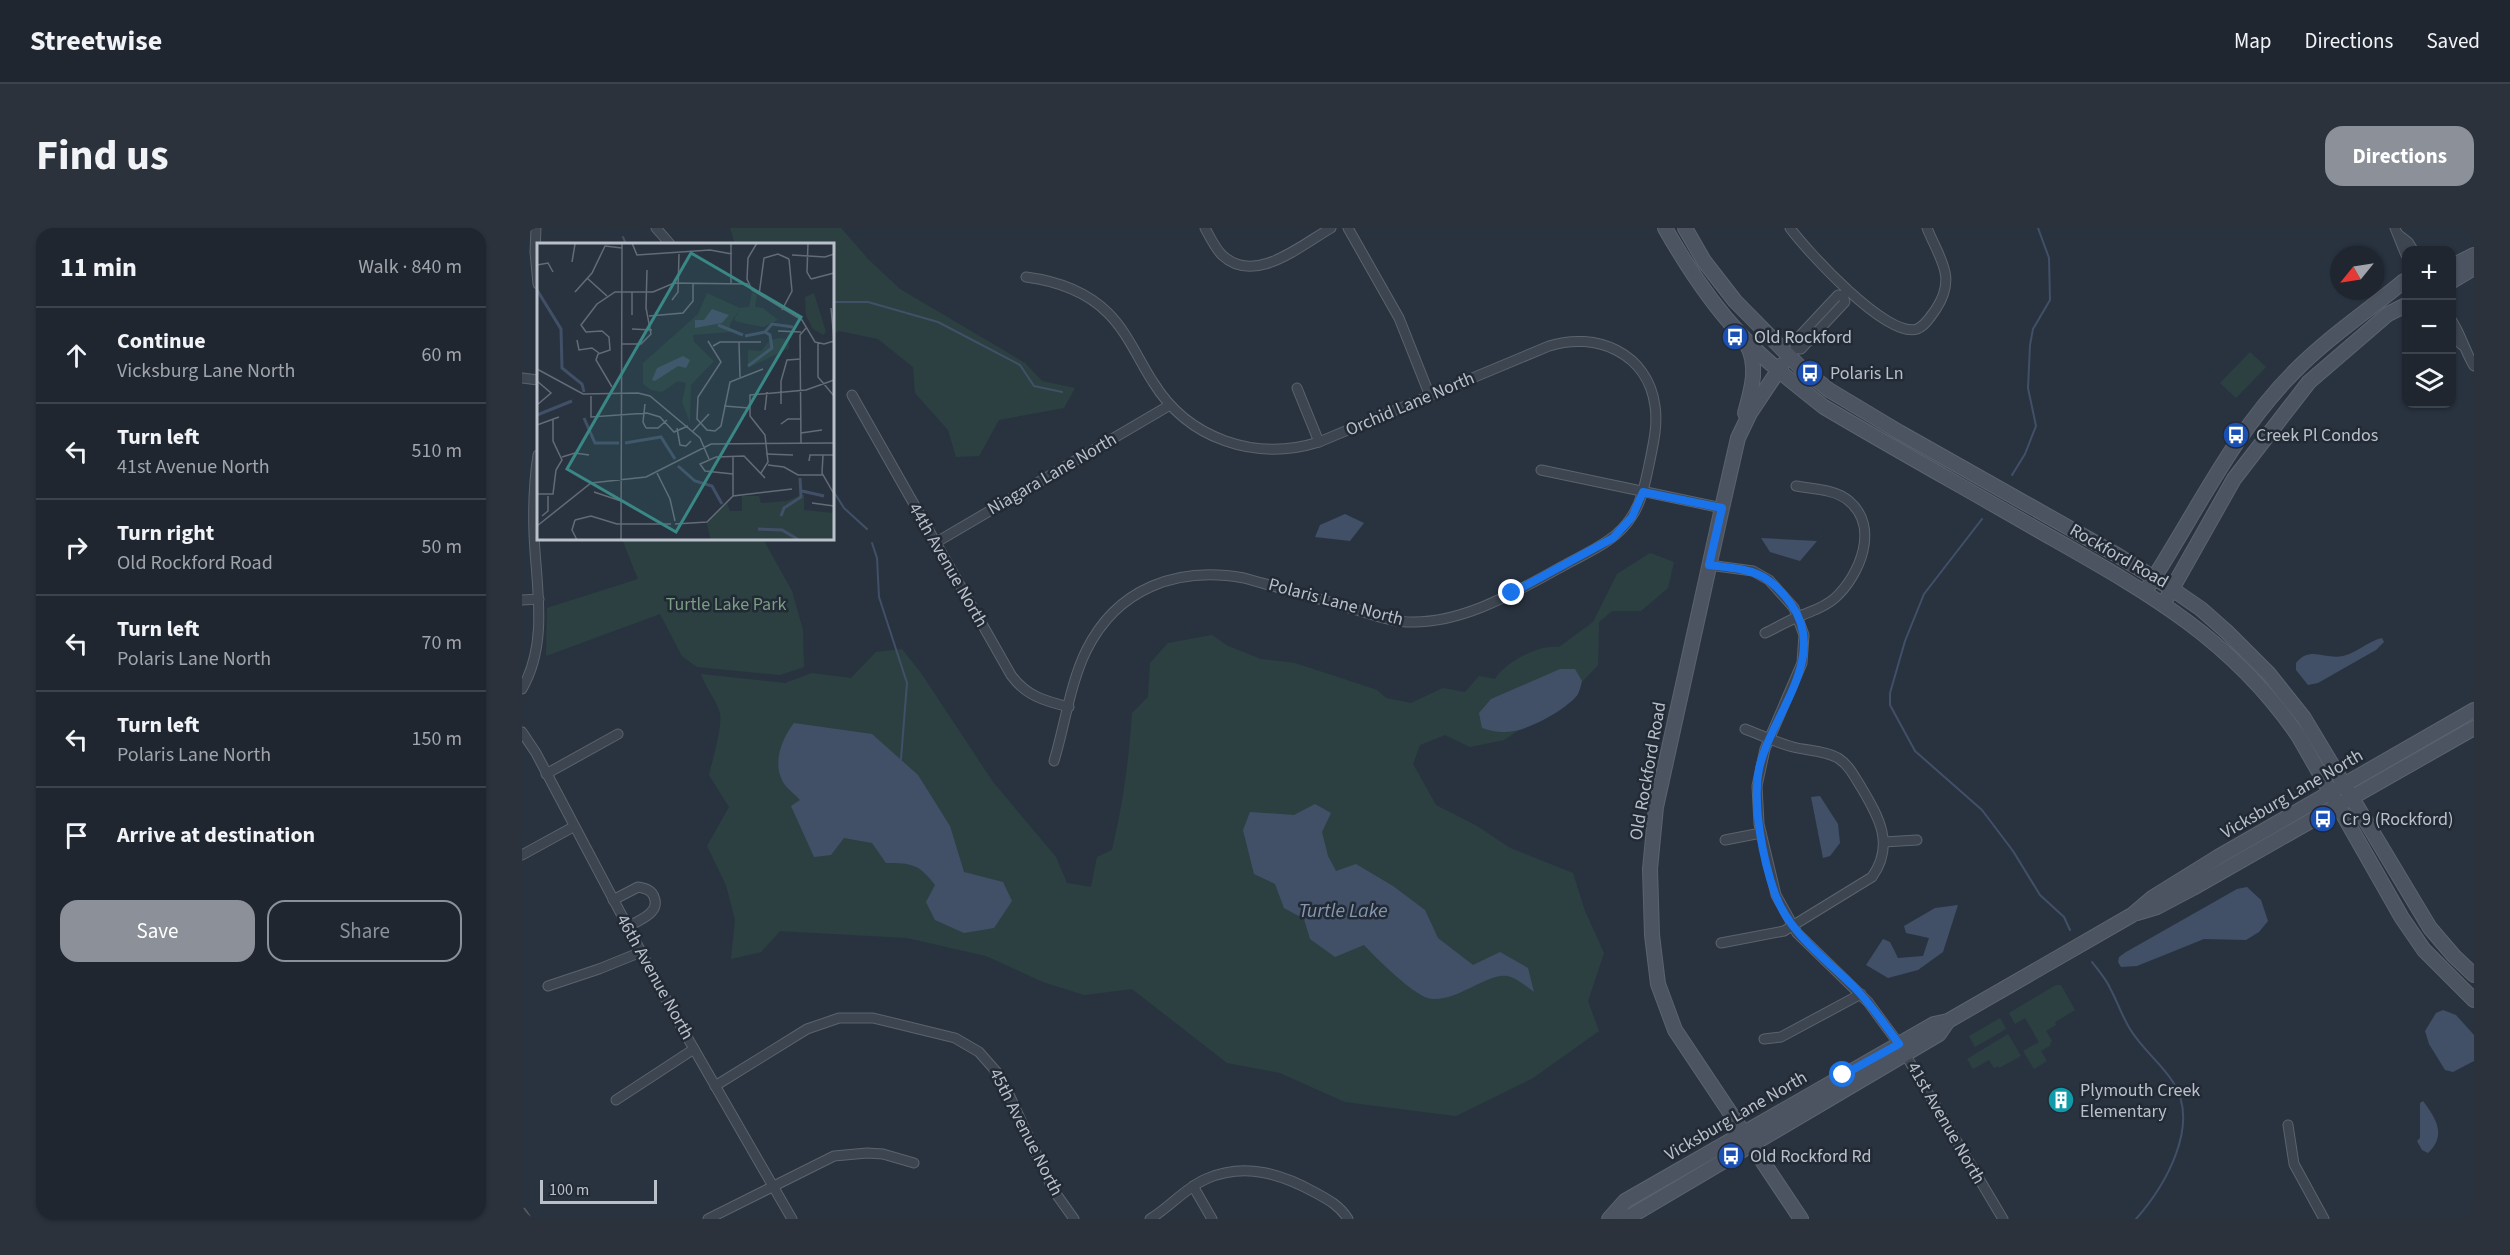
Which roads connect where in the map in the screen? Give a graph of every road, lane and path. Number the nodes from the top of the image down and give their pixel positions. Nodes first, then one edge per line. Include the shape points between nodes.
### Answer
1 (536, 228) edge
2 (656, 228) edge
3 (1205, 228) edge
4 (1331, 228) edge
5 (1348, 228) edge
6 (1665, 228) edge
7 (1685, 228) edge
8 (1790, 228) edge
9 (1927, 228) edge
10 (2397, 232) edge
11 (669, 243) edge
12 (2402, 246) edge
13 (2410, 246) edge
14 (2474, 255) edge
15 (2456, 264) edge
16 (2474, 268) edge
17 (537, 273) edge
18 (1026, 277) dead end
19 (2456, 278) edge
20 (2402, 287) edge
21 (1845, 293) junction
22 (2402, 307) edge
23 (2456, 328) edge
24 (1739, 333) junction
25 (2456, 340) edge
26 (2462, 345) junction
27 (1793, 352) junction
28 (2474, 366) edge
29 (1778, 370) junction
30 (522, 378) edge
31 (537, 380) edge
32 (1297, 388) dead end
33 (852, 395) dead end
34 (1430, 396) junction
35 (1170, 405) junction
36 (1738, 438) junction
37 (1319, 442) junction
38 (537, 466) edge
39 (1541, 470) dead end
40 (1796, 486) dead end
41 (1643, 492) junction
42 (1722, 508) junction
43 (935, 543) junction
44 (1709, 565) junction
45 (2154, 578) junction
46 (2172, 589) junction
47 (2146, 592) junction
48 (539, 599) junction
49 (522, 600) edge
50 (2164, 603) junction
51 (1798, 617) junction
52 (1765, 633) dead end
53 (522, 689) edge
54 (1069, 707) junction
55 (2474, 710) edge
56 (2474, 728) edge
57 (1745, 729) dead end
58 (522, 732) edge
59 (618, 734) dead end
60 (1770, 738) junction
61 (1054, 761) dead end
62 (546, 774) junction
63 (2344, 785) junction
64 (2329, 793) junction
65 (2352, 798) junction
66 (2337, 807) junction
67 (573, 827) junction
68 (1761, 833) junction
69 (1725, 840) dead end
70 (1917, 840) dead end
71 (1884, 842) junction
72 (522, 855) edge
73 (613, 900) junction
74 (2132, 915) junction
75 (1793, 926) junction
76 (627, 927) junction
77 (1721, 943) dead end
78 (641, 952) junction
79 (2474, 975) edge
80 (548, 986) dead end
81 (1861, 994) junction
82 (2474, 1000) edge
83 (1764, 1039) dead end
84 (1903, 1048) junction
85 (694, 1049) junction
86 (715, 1086) junction
87 (616, 1100) dead end
88 (2288, 1125) dead end
89 (1743, 1132) junction
90 (1752, 1144) junction
91 (914, 1163) dead end
92 (1193, 1186) junction
93 (772, 1188) junction
94 (522, 1213) edge
95 (1610, 1218) edge
96 (526, 1219) edge
97 (708, 1219) edge
98 (792, 1219) edge
99 (1074, 1219) edge
100 (1150, 1219) edge
101 (1212, 1219) edge
102 (1348, 1219) edge
103 (1801, 1219) edge
104 (2003, 1219) edge
105 (2324, 1219) edge

1 - 17 street
2 - 11 street
3 - 4 street via 1221,254 1241,265 1263,265
5 - 34 street via 1399,318
6 - 24 main road, Rockford Road via 1695,277
7 - 27 main road, Rockford Road via 1734,301
8 - 21 street
9 - 21 street via 1947,283 1925,323 1909,330 1894,325
10 - 12 street
10 - 13 street
14 - 15 main road
16 - 19 main road
18 - 35 street, Orchid Lane North via 1077,291 1108,312
20 - 45 main road via 2313,355 2272,396 2207,487
21 - 27 street, Old Rockford Road via 1838,295 1794,342
22 - 46 main road via 2388,314 2309,382 2234,479
23 - 26 street
24 - 29 main road, Rockford Road
24 - 36 main road via 1750,351 1754,371
25 - 26 street
26 - 28 street
27 - 29 main road, Old Rockford Road
27 - 45 main road, Rockford Road via 1829,390
29 - 36 main road, Old Rockford Road
29 - 47 main road, Rockford Road via 1834,412
30 - 31 street
32 - 37 street
33 - 43 street, 44th Avenue North
34 - 37 street, Orchid Lane North
34 - 41 street, Orchid Lane North via 1549,346 1595,341 1635,364 1646,379 1655,405 1656,420
35 - 37 street, Orchid Lane North via 1203,432 1244,447 1286,449
35 - 43 street, Niagara Lane North
36 - 42 main road, Old Rockford Road
38 - 48 street via 533,511
39 - 41 street
40 - 51 street via 1837,494 1849,501 1861,518 1865,537 1860,559 1845,587 1821,608
41 - 42 street
41 - 54 street, Polaris Lane North via 1623,528 1601,545 1512,593 1436,620 1395,620 1223,574 1202,573 1161,582 1125,602 1096,633 1085,652
42 - 44 main road, Old Rockford Road
43 - 54 street, 44th Avenue North via 1017,684 1033,696
44 - 51 street, 41st Avenue North via 1761,575 1786,597
44 - 89 main road, Old Rockford Road via 1656,807 1650,869 1653,960 1675,1030
45 - 46 main road, Rockford Road
45 - 47 main road
46 - 50 main road
46 - 63 main road, Rockford Road via 2201,609 2269,674 2304,718
47 - 50 main road, Rockford Road
48 - 49 street
48 - 53 street via 537,646
50 - 64 main road, Rockford Road via 2254,680 2299,737
51 - 52 street
51 - 60 street, 41st Avenue North via 1804,635 1802,663
54 - 61 street, Polaris Lane North
55 - 63 main road, Vicksburg Lane North
56 - 65 main road, Vicksburg Lane North
57 - 60 street
58 - 62 street, 46th Avenue North
59 - 62 street
60 - 68 street, 41st Avenue North via 1757,786
60 - 71 street via 1792,747 1830,754 1850,768 1874,808
62 - 67 street, 46th Avenue North
63 - 64 main road, Vicksburg Lane North
63 - 65 main road, Rockford Road
64 - 66 main road, Rockford Road
64 - 74 main road, Vicksburg Lane North via 2171,886
65 - 66 main road, Vicksburg Lane North
65 - 79 main road, Rockford Road via 2430,928
66 - 74 main road, Vicksburg Lane North via 2157,907
66 - 82 main road, Rockford Road via 2424,950
67 - 72 street
67 - 73 street, 46th Avenue North
68 - 69 street
68 - 75 street, 41st Avenue North via 1776,895
70 - 71 street
71 - 75 street via 1882,860 1872,877
73 - 76 street, 46th Avenue North
73 - 76 street via 638,887 654,895 652,912
74 - 84 main road, Vicksburg Lane North via 1948,1021 1939,1034
75 - 77 street
75 - 81 street, 41st Avenue North
76 - 78 street, 46th Avenue North
78 - 80 street
78 - 85 street, 46th Avenue North
81 - 83 street via 1780,1037
81 - 84 street, 41st Avenue North
84 - 89 main road, Vicksburg Lane North
84 - 90 main road, Vicksburg Lane North
84 - 104 street, 41st Avenue North
85 - 86 street, 46th Avenue North
85 - 87 street
86 - 93 street, 46th Avenue North
86 - 99 street, 45th Avenue North via 807,1029 839,1018 873,1018 955,1038 979,1052 1001,1077 1052,1188
88 - 105 street via 2294,1164
89 - 90 main road, Old Rockford Road
89 - 95 main road, Vicksburg Lane North via 1625,1201
90 - 95 main road, Vicksburg Lane North via 1631,1216
90 - 103 main road, Old Rockford Road
91 - 93 street via 883,1154 851,1153 819,1162
92 - 100 street
92 - 101 street
92 - 102 street via 1223,1174 1265,1172 1290,1178 1335,1204
93 - 97 street
93 - 98 street, 46th Avenue North
94 - 96 street

